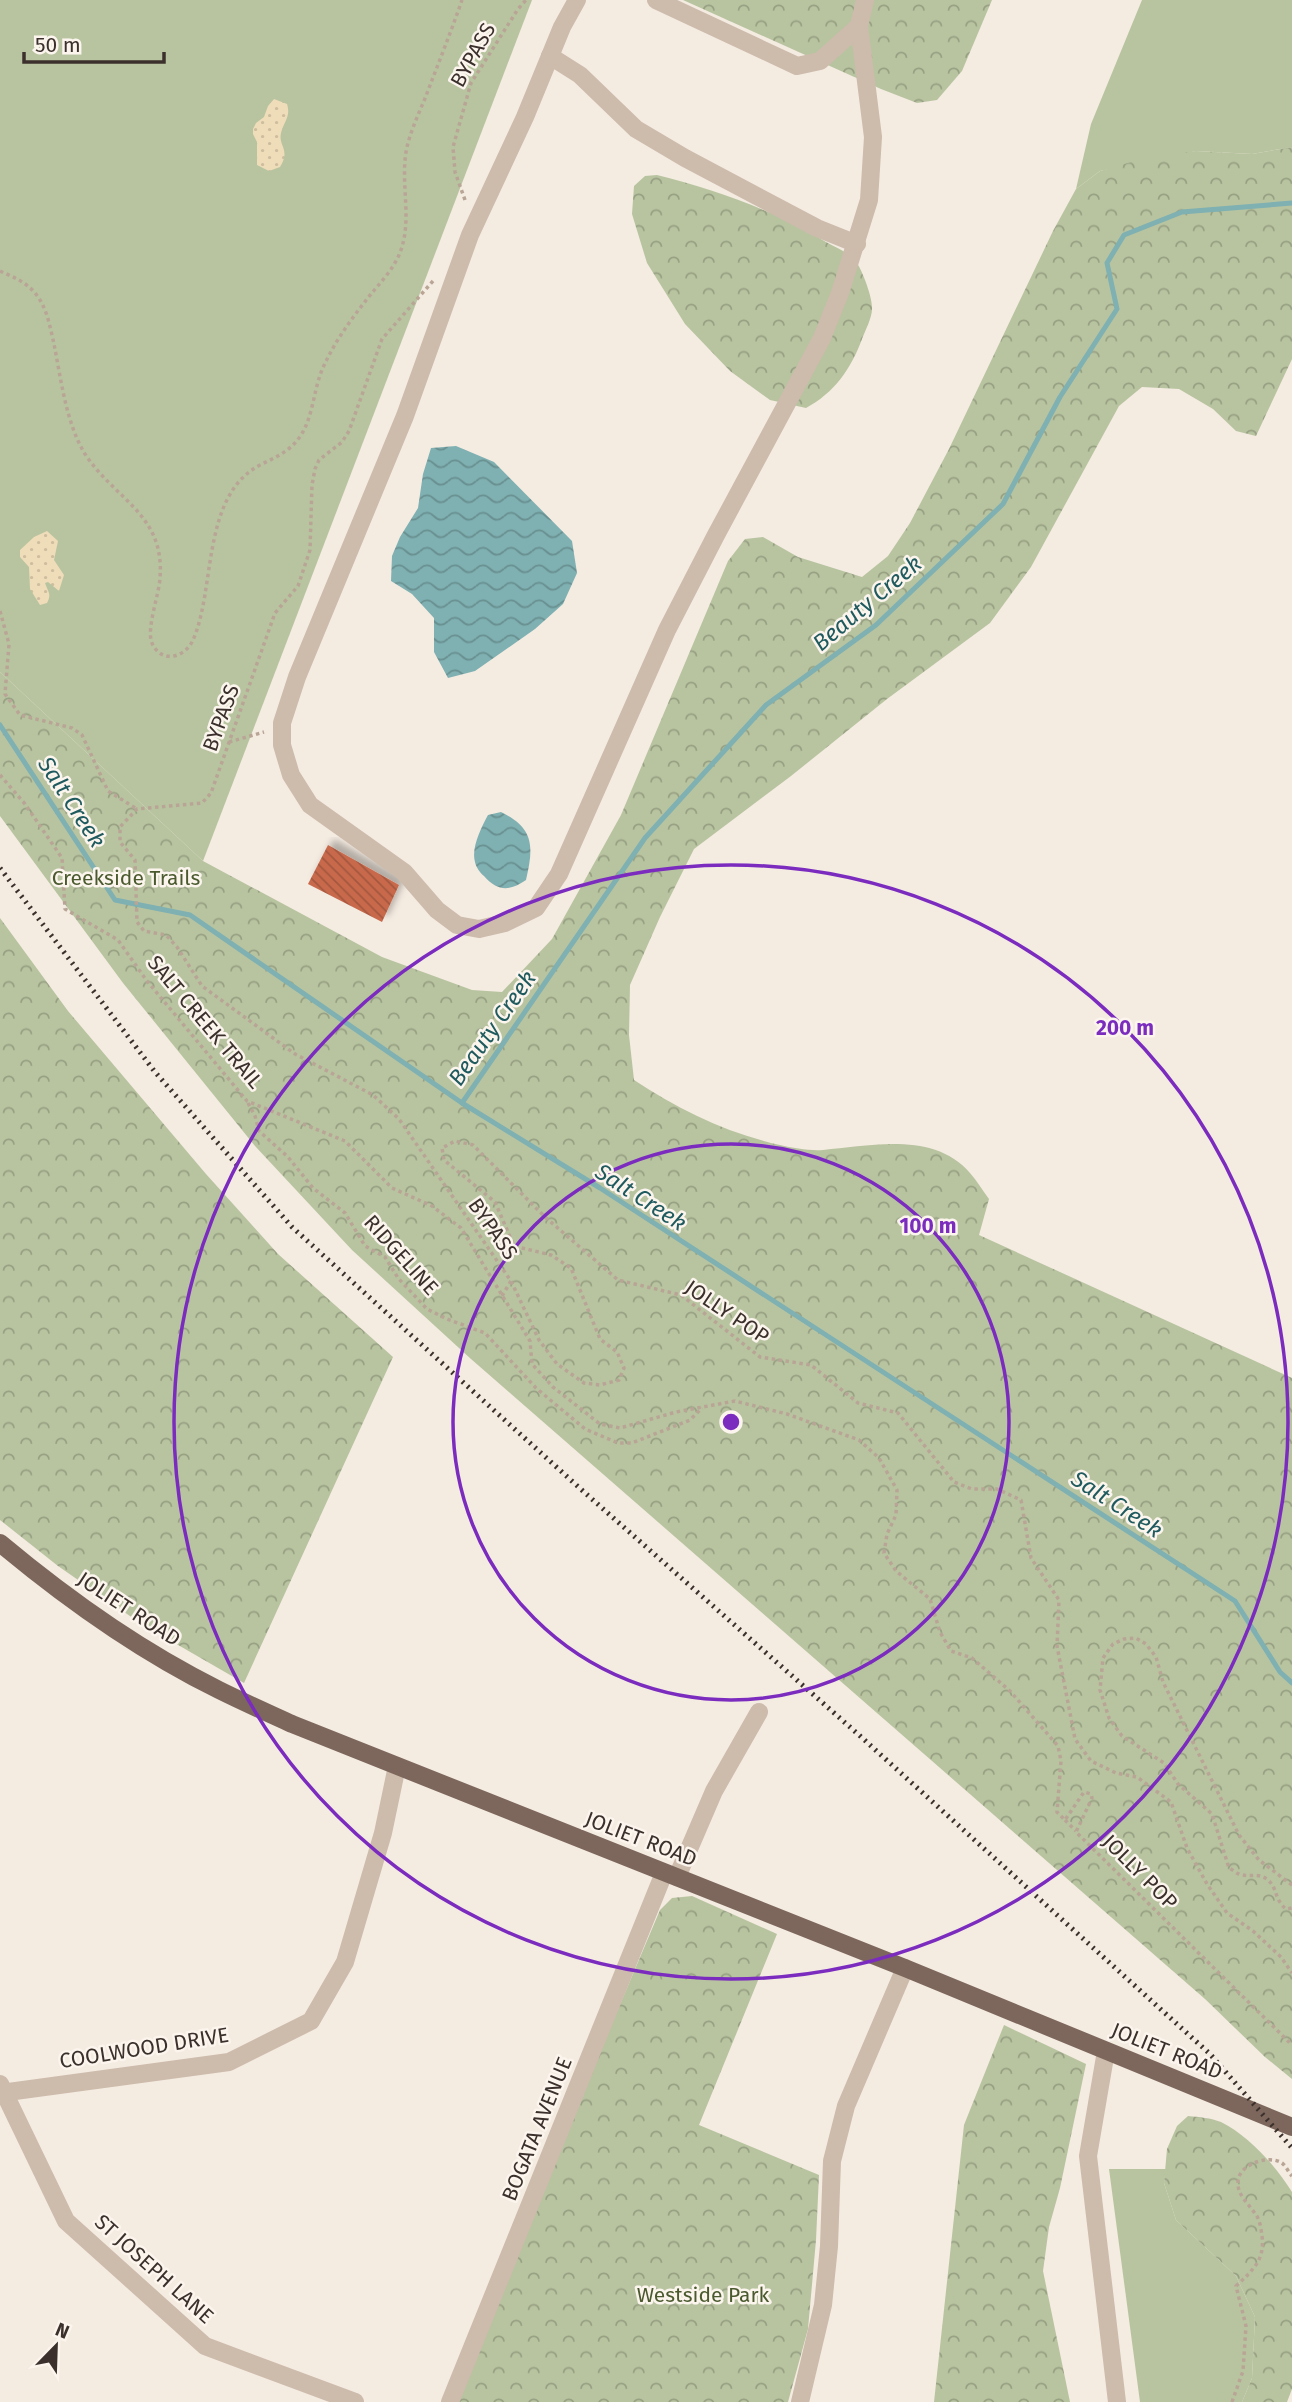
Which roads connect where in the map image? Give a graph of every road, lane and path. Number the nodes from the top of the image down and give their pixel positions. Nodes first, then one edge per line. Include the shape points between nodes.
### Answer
1 (462, 0) edge
2 (526, 0) edge
3 (577, 0) edge
4 (656, 0) edge
5 (865, 0) edge
6 (859, 26) junction
7 (550, 56) junction
8 (464, 210) dead end
9 (857, 244) junction
10 (0, 271) edge
11 (437, 276) dead end
12 (0, 611) edge
13 (282, 723) junction
14 (229, 742) junction
15 (0, 775) edge
16 (137, 809) junction
17 (247, 1101) junction
18 (511, 1281) junction
19 (502, 1296) junction
20 (702, 1407) junction
21 (0, 1543) edge
22 (759, 1712) dead end
23 (397, 1766) junction
24 (1065, 1821) junction
25 (1076, 1832) junction
26 (671, 1875) junction
27 (1292, 1885) edge
28 (1292, 1908) edge
29 (905, 1968) junction
30 (1292, 1973) edge
31 (1292, 2045) edge
32 (1106, 2051) junction
33 (1, 2090) edge
34 (1292, 2127) edge
35 (1292, 2176) edge
36 (355, 2402) edge
37 (450, 2402) edge
38 (800, 2402) edge
39 (1117, 2402) edge
40 (1232, 2402) edge

1 - 10 path via 407,150 406,227 399,255 337,341 298,439 245,474 233,488 214,541 196,631 181,655 164,656 151,640 160,573 155,537 80,444 40,300 26,284
2 - 8 path, BYPASS via 471,83 453,147
3 - 7 street
4 - 6 street via 797,66 820,61
5 - 6 street
6 - 9 street via 873,137 869,200
7 - 9 street via 580,75 636,129 805,222
7 - 13 street via 470,235 405,416
9 - 13 street via 822,338 667,631 559,874 536,908 479,929 457,925 437,910 404,872 310,806 291,775 282,745
11 - 14 path, BYPASS via 382,339 349,431 319,460 312,485 310,550 298,586 275,613
12 - 16 path via 9,644 5,694 20,715 72,728 82,735 108,791
13 - 14 path
14 - 16 path, BYPASS via 211,793 202,803
15 - 17 path, SALT CREEK TRAIL via 62,858 65,909 118,940
16 - 18 path, BYPASS via 120,827 120,842 135,860 137,922 144,931 166,935 202,986 295,1054 373,1095 399,1119
17 - 19 path, SALT CREEK TRAIL via 345,1141 392,1188 432,1206 461,1228
17 - 20 path, RIDGELINE via 260,1131 313,1188 345,1213 365,1246 385,1257 426,1309 485,1334 536,1388 585,1429 618,1443 632,1443 690,1420
18 - 19 path
18 - 30 path, JOLLY POP via 539,1340 556,1364 584,1383 619,1380 624,1368 617,1352 600,1339 571,1268 551,1255 514,1246 495,1202 444,1160 442,1148 454,1141 473,1145 545,1217 618,1280 681,1295 760,1357 811,1365 858,1403 898,1413 954,1482 972,1489 997,1489 1021,1500 1031,1558 1059,1600 1056,1646 1075,1740 1091,1761 1137,1777 1171,1802 1187,1849 1227,1913 1253,1931
19 - 20 path via 530,1341 532,1364 600,1424 620,1428
20 - 24 path via 735,1401 787,1414 859,1440 879,1458 897,1490 896,1515 884,1553 896,1571 930,1599 951,1651 972,1658 991,1674 1058,1746 1057,1812
21 - 23 main road, JOLIET ROAD via 61,1593 217,1690
22 - 26 street, BOGATA AVENUE
23 - 26 main road, JOLIET ROAD
23 - 33 street, COOLWOOD DRIVE via 383,1833 345,1962 311,2021 229,2062
24 - 25 path
24 - 25 path, JOLLY POP via 1084,1792 1091,1794
25 - 31 path, JOLLY POP
26 - 29 main road, JOLIET ROAD
26 - 37 street, BOGATA AVENUE
27 - 28 path via 1259,1860 1240,1835 1163,1682 1156,1657 1136,1638 1113,1644 1103,1658 1100,1690 1108,1718 1122,1736 1164,1763 1178,1784 1212,1814 1229,1868 1268,1880 1278,1902
29 - 32 main road, JOLIET ROAD
29 - 38 street via 846,2106 832,2161 823,2305
32 - 34 main road, JOLIET ROAD
32 - 39 street via 1088,2156
33 - 36 street, ST JOSEPH LANE via 66,2221 205,2346
35 - 40 path via 1282,2163 1272,2160 1244,2168 1237,2179 1239,2192 1258,2217 1264,2251 1236,2286 1246,2326 1243,2371

